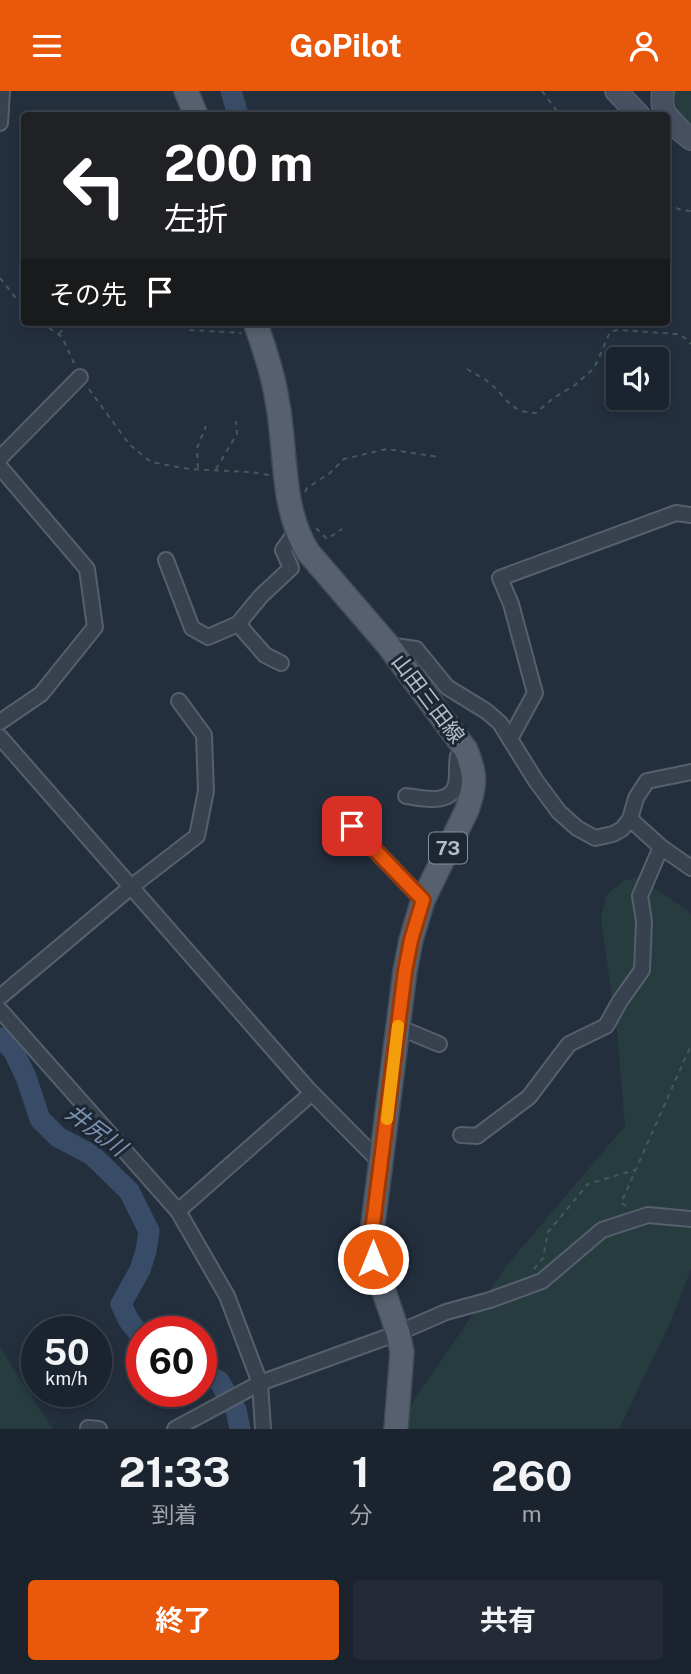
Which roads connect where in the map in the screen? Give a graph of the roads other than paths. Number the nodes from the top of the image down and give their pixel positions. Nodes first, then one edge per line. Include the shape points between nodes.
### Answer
1 (2, 91) edge
2 (186, 91) edge
3 (616, 91) edge
4 (663, 91) edge
5 (195, 112) edge
6 (636, 112) edge
7 (666, 112) edge
8 (670, 119) edge
9 (0, 123) edge
10 (691, 139) edge
11 (670, 142) edge
12 (691, 153) edge
13 (256, 327) edge
14 (80, 377) road end
15 (0, 458) edge
16 (0, 467) edge
17 (691, 515) edge
18 (297, 530) junction
19 (166, 560) dead end
20 (238, 624) junction
21 (388, 645) junction
22 (281, 663) dead end
23 (179, 701) dead end
24 (0, 722) edge
25 (0, 737) edge
26 (510, 739) junction
27 (466, 750) junction
28 (691, 772) edge
29 (407, 796) dead end
30 (630, 819) junction
31 (352, 826) dead end
32 (661, 847) junction
33 (691, 868) edge
34 (131, 887) junction
35 (423, 900) junction
36 (0, 997) edge
37 (0, 1010) edge
38 (398, 1027) junction
39 (439, 1044) dead end
40 (312, 1093) junction
41 (461, 1135) dead end
42 (381, 1163) junction
43 (178, 1211) junction
44 (691, 1219) edge
45 (398, 1333) junction
46 (260, 1383) junction
47 (174, 1429) edge
48 (263, 1429) edge
49 (396, 1429) edge

1 - 9 street
2 - 5 main road
3 - 6 street
4 - 7 street
8 - 10 street
11 - 12 street
13 - 18 main road, 山田三田線 / 73 via 278,401
14 - 15 street
16 - 24 street via 88,569 95,627 41,694
17 - 26 street via 676,513 500,577 535,694
18 - 20 street via 283,550 292,568
18 - 21 main road, 山田三田線 / 73 via 309,552
19 - 20 street via 192,628 208,637
20 - 22 street via 265,655
21 - 26 street via 416,649 446,687 486,711
21 - 27 main road, 山田三田線 / 73
23 - 34 street via 204,735 206,791 197,836
25 - 34 street
26 - 30 street via 559,812 577,828 595,838 613,834
27 - 29 street via 458,756 452,793 432,799
27 - 35 main road, 山田三田線 / 73 via 473,767 472,795
28 - 30 street via 647,781
30 - 32 street
31 - 35 street
32 - 33 street
32 - 41 street via 640,896 642,970 606,1026 569,1044 529,1097 477,1136
34 - 36 street
34 - 40 street
35 - 38 main road, 山田三田線 / 73 via 411,940
37 - 43 street
38 - 39 street
38 - 42 main road, 山田三田線 / 73
40 - 42 street
40 - 43 street
42 - 45 main road, 山田三田線 / 73 via 373,1259
43 - 46 street via 227,1296
44 - 45 street via 648,1215 602,1230 542,1281
45 - 46 street
45 - 49 main road, 山田三田線 / 73 via 402,1352
46 - 47 street
46 - 48 street

